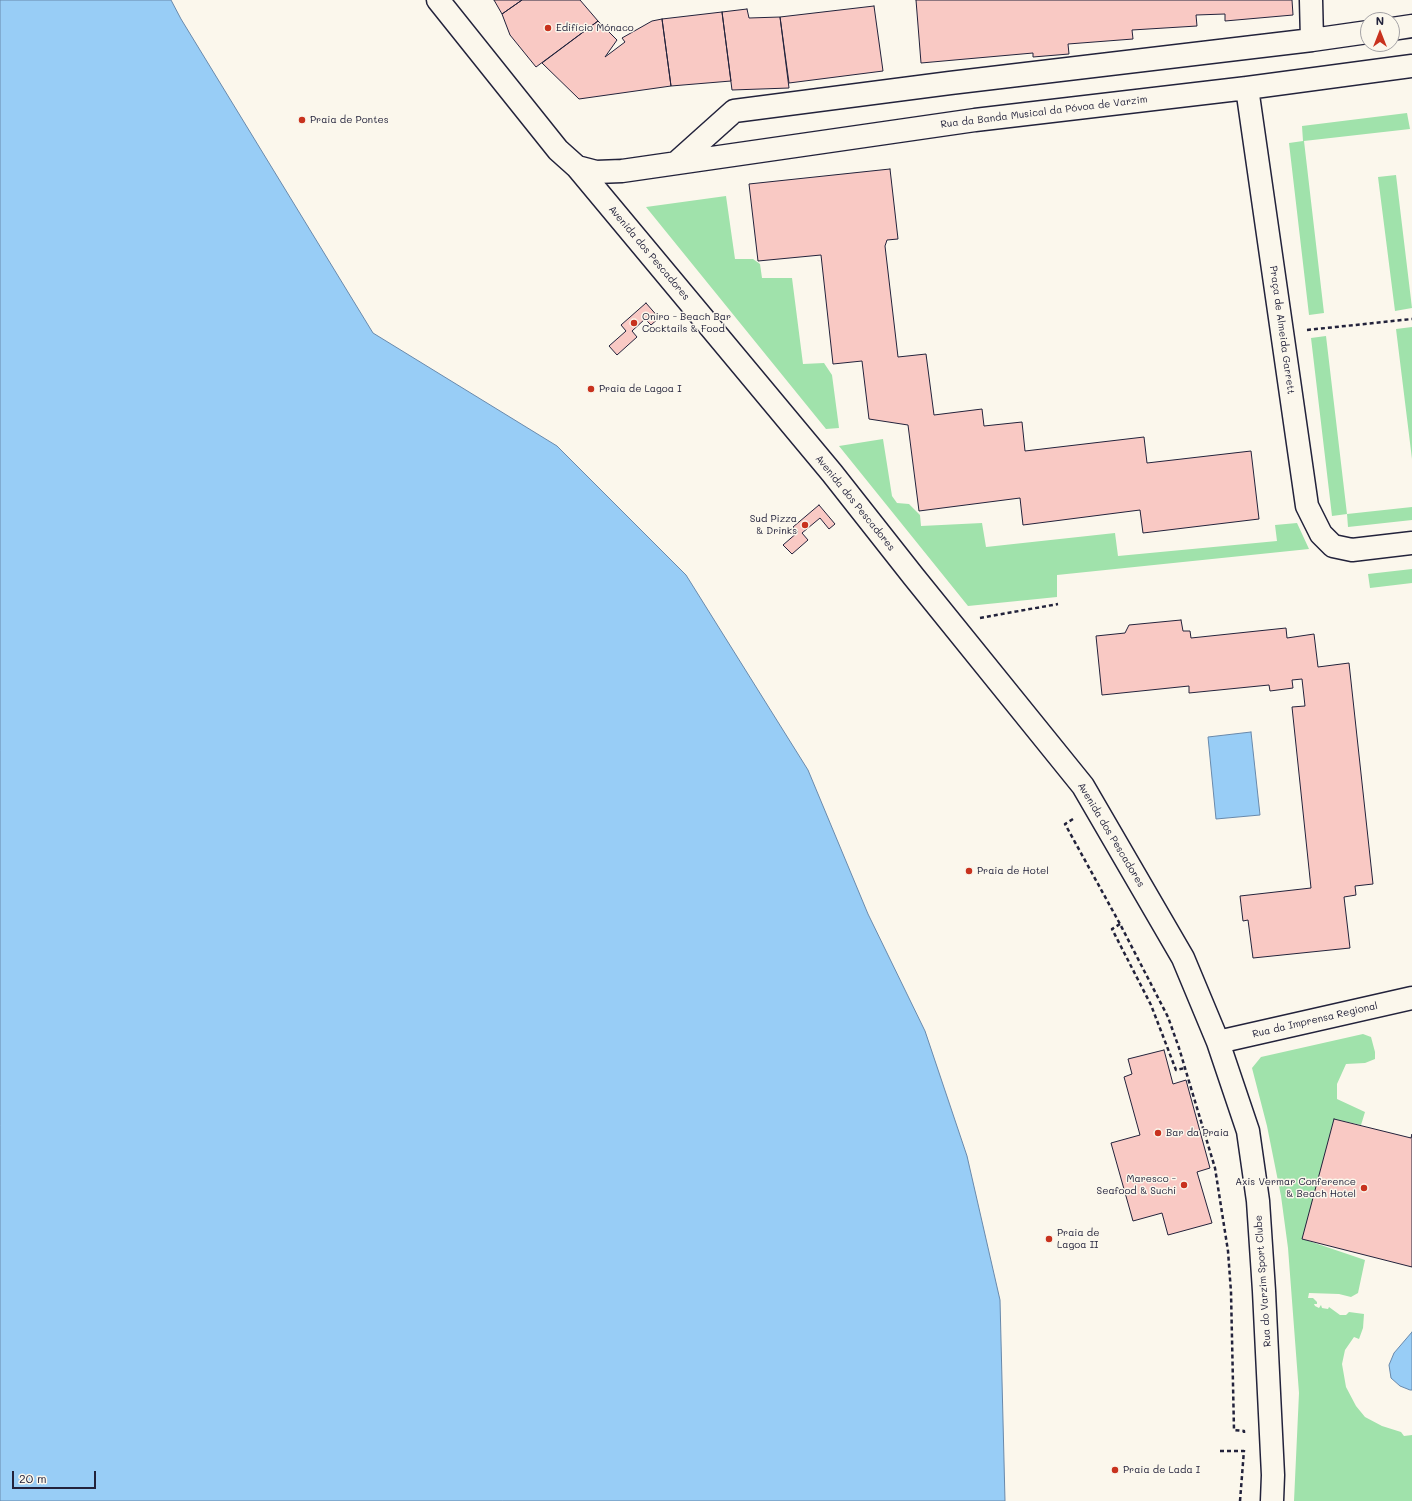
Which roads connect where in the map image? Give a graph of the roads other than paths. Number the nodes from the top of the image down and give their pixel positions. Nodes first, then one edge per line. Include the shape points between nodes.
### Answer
1 (438, 0) edge
2 (1311, 0) edge
3 (1412, 26) edge
4 (1400, 28) edge
5 (1360, 33) edge
6 (1312, 40) junction
7 (1412, 66) edge
8 (1247, 88) junction
9 (676, 164) junction
10 (577, 167) junction
11 (1412, 543) edge
12 (1412, 998) edge
13 (1218, 1042) junction
14 (1272, 1501) edge

1 - 10 street, Avenida dos Pescadores via 558,150
2 - 6 street
3 - 4 street
5 - 6 street
6 - 9 street via 734,111
7 - 8 street, Rua da Banda Musical da Póvoa de Varzim
8 - 9 street, Rua da Banda Musical da Póvoa de Varzim via 975,120
8 - 11 street, Praça de Almeida Garrett via 1307,506 1321,534 1333,546 1352,550
9 - 10 street, Rua da Banda Musical da Póvoa de Varzim via 609,172 596,172
10 - 13 street, Avenida dos Pescadores via 832,473 1083,786 1183,958
12 - 13 street, Rua da Imprensa Regional
13 - 14 street, Rua do Varzim Sport Clube via 1248,1131 1258,1201 1273,1476

